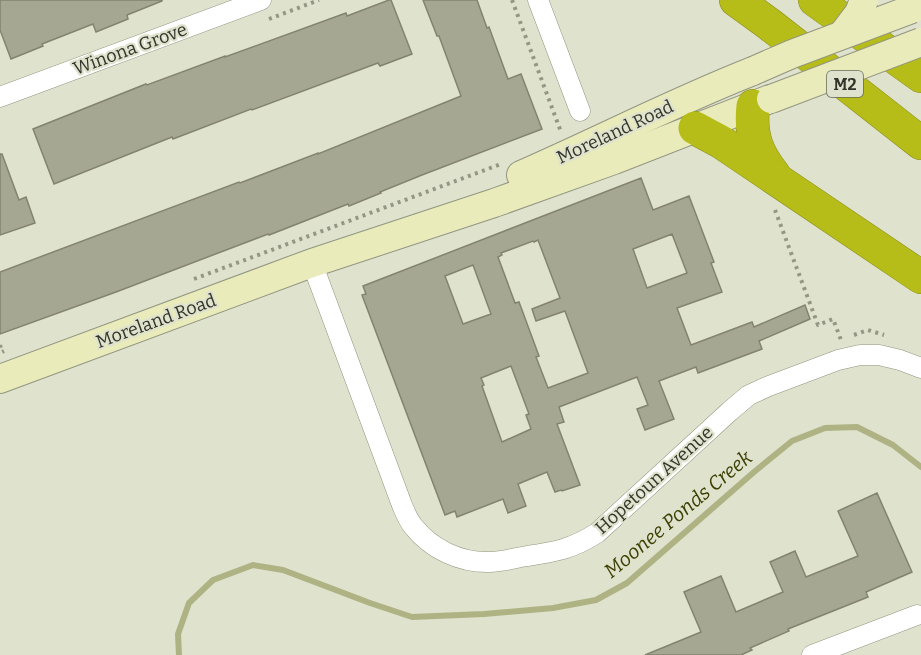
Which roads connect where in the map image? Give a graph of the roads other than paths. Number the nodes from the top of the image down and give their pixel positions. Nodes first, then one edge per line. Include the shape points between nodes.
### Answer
1 (261, 0) edge
2 (538, 0) edge
3 (736, 0) edge
4 (815, 0) edge
5 (864, 0) edge
6 (916, 7) edge
7 (843, 34) junction
8 (921, 42) edge
9 (921, 76) edge
10 (760, 90) junction
11 (0, 97) edge
12 (580, 111) dead end
13 (695, 128) junction
14 (921, 143) edge
15 (804, 198) junction
16 (312, 263) junction
17 (921, 277) edge
18 (921, 368) edge
19 (0, 379) edge
20 (916, 615) dead end
21 (812, 655) edge

1 - 11 street, Winona Grove
2 - 12 street
3 - 14 highway, M2
4 - 9 highway
5 - 7 main road, bridge
6 - 7 main road, Moreland Road, bridge
7 - 10 main road, Moreland Road, bridge via 792,54
8 - 10 main road, Moreland Road, bridge
10 - 13 main road, Moreland Road via 725,118
10 - 15 highway via 751,120 756,147 775,176
10 - 16 main road, Moreland Road via 697,93 568,154
13 - 15 highway
13 - 16 main road, Moreland Road via 494,203
15 - 17 highway
16 - 18 street, Hopetoun Avenue via 412,524 442,551 476,562 556,551 585,541 730,411 749,395 769,386 860,355 879,355
16 - 19 main road, Moreland Road
20 - 21 street

